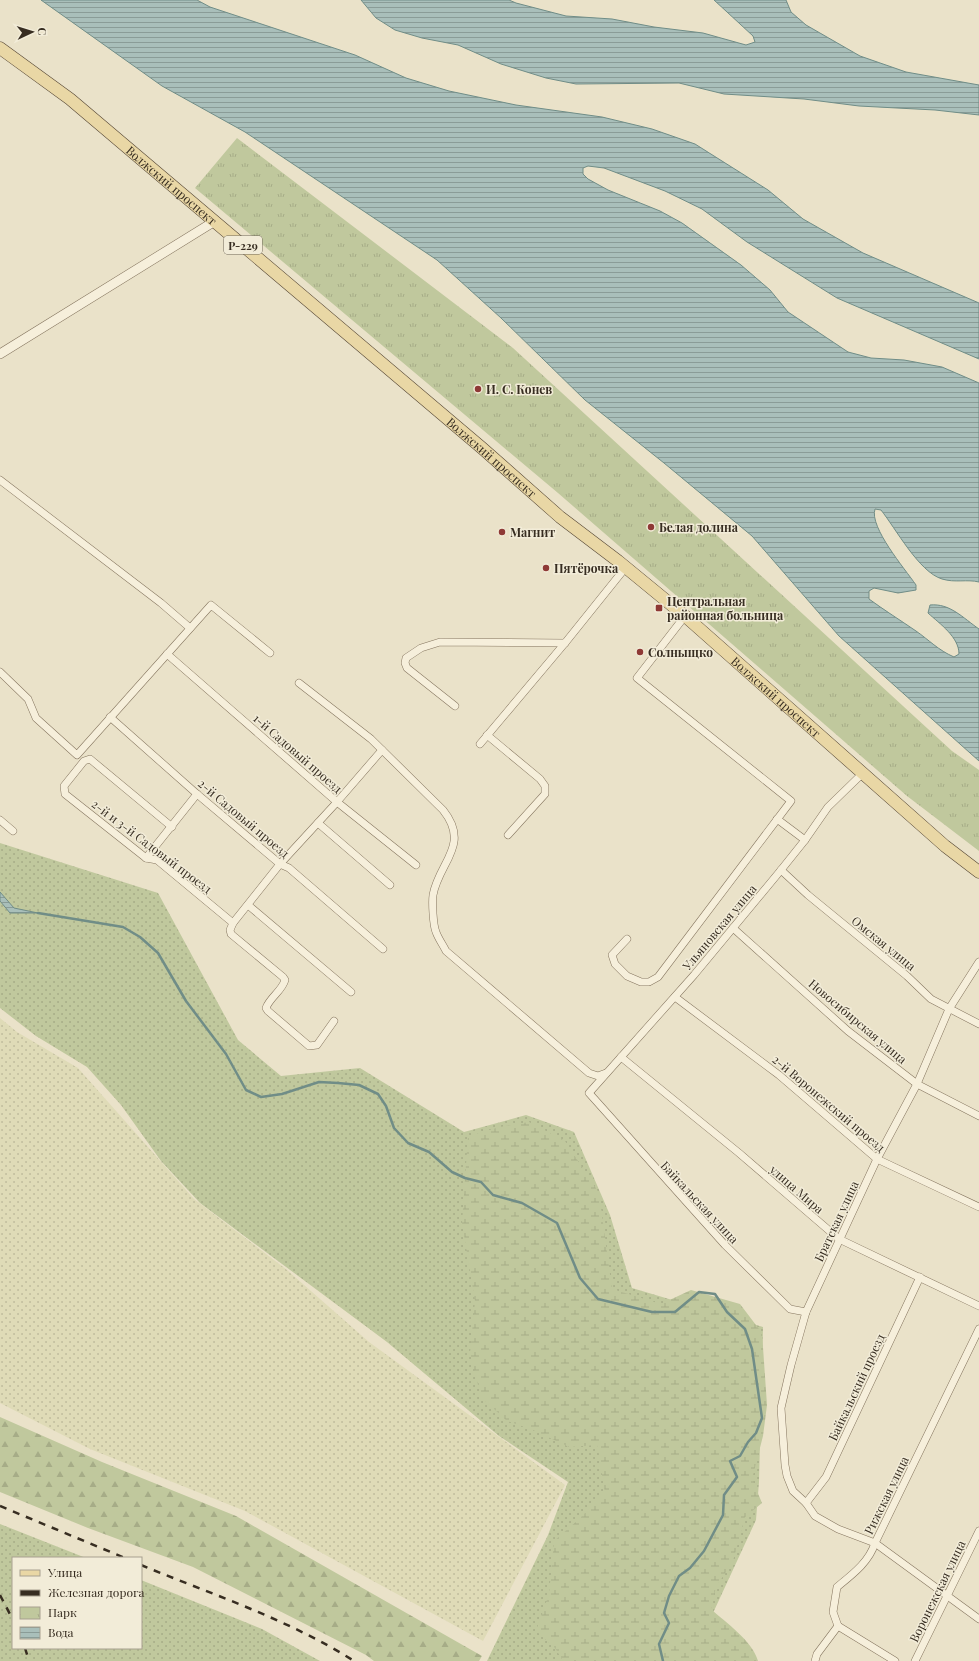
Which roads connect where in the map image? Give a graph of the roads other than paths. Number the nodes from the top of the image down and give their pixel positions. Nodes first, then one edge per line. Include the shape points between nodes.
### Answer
1 (0, 48) edge
2 (215, 221) junction
3 (0, 354) edge
4 (0, 480) edge
5 (626, 567) junction
6 (685, 616) junction
7 (190, 628) junction
8 (565, 643) junction
9 (270, 653) dead end
10 (167, 654) junction
11 (0, 672) edge
12 (299, 683) dead end
13 (455, 706) dead end
14 (110, 717) junction
15 (487, 735) junction
16 (480, 744) dead end
17 (382, 750) junction
18 (863, 773) junction
19 (197, 794) junction
20 (337, 802) junction
21 (777, 819) junction
22 (0, 820) edge
23 (318, 823) junction
24 (172, 827) junction
25 (13, 831) dead end
26 (508, 835) dead end
27 (805, 840) junction
28 (146, 858) junction
29 (280, 864) junction
30 (416, 865) dead end
31 (781, 870) junction
32 (979, 872) edge
33 (390, 885) dead end
34 (248, 905) junction
35 (233, 923) junction
36 (733, 928) junction
37 (627, 939) dead end
38 (383, 949) dead end
39 (979, 962) edge
40 (351, 992) dead end
41 (675, 997) junction
42 (949, 1009) junction
43 (334, 1020) dead end
44 (979, 1024) edge
45 (621, 1057) junction
46 (608, 1072) junction
47 (917, 1084) junction
48 (589, 1093) joint
49 (979, 1116) edge
50 (877, 1159) junction
51 (979, 1207) edge
52 (839, 1239) junction
53 (920, 1277) junction
54 (979, 1306) edge
55 (806, 1312) junction
56 (979, 1329) edge
57 (806, 1503) junction
58 (979, 1531) edge
59 (876, 1543) junction
60 (947, 1597) junction
61 (979, 1619) edge
62 (838, 1626) junction
63 (814, 1661) edge
64 (895, 1661) edge
65 (915, 1661) edge

1 - 2 main road, Волжский проспект / Р-229 via 70,99
2 - 3 street
2 - 5 main road, Волжский проспект / Р-229 via 560,517
4 - 7 street
5 - 6 main road, Волжский проспект / Р-229
5 - 8 street
6 - 18 main road, Волжский проспект / Р-229
6 - 21 street via 637,678 791,801
7 - 9 street via 210,605
7 - 10 street
8 - 13 street via 440,642 421,648 406,658 404,663 407,668
8 - 15 street
10 - 14 street
10 - 20 street, 1-й Садовый проезд
11 - 14 street via 28,699 36,718 78,755
12 - 17 street
14 - 19 street, 2-й Садовый проезд
15 - 16 street
15 - 26 street via 540,778 545,786 545,794
17 - 20 street
17 - 46 street via 443,810 453,825 452,853 433,895 435,932 446,951 589,1073 598,1076
18 - 27 street, Ульяновская улица via 828,807
18 - 32 main road, Волжский проспект / Р-229 via 945,846
19 - 24 street
19 - 29 street, 2-й Садовый проезд
20 - 23 street
20 - 30 street, 1-й Садовый проезд
21 - 27 street
21 - 37 street via 658,977 649,982 641,982 627,976 615,964 612,955
22 - 25 street
23 - 29 street
23 - 33 street
24 - 28 street
24 - 28 street, 2-й и 3-й Садовый проезд via 90,759 84,761 64,786 65,794
27 - 31 street, Ульяновская улица
28 - 35 street, 2-й и 3-й Садовый проезд via 157,860
29 - 34 street
29 - 38 street, 2-й Садовый проезд via 289,868
31 - 36 street, Ульяновская улица
31 - 42 street, Омская улица via 931,998
34 - 35 street
34 - 40 street
35 - 43 street via 231,934 285,980 284,985 268,1003 268,1011 309,1046 314,1047
36 - 41 street, Ульяновская улица
36 - 47 street, Новосибирская улица via 848,1031
39 - 42 street, Братская улица
41 - 45 street, Ульяновская улица
41 - 50 street, 2-й Воронежский проезд via 779,1075
42 - 44 street, Омская улица
42 - 47 street, Братская улица
45 - 46 street, Ульяновская улица
45 - 52 street, улица Мира
46 - 48 street, Ульяновская улица
47 - 49 street, Новосибирская улица
47 - 50 street, Братская улица
48 - 55 street, Байкальская улица via 725,1245 790,1309
50 - 51 street, 2-й Воронежский проезд
50 - 52 street, Братская улица
52 - 53 street, улица Мира
52 - 55 street, Братская улица
53 - 54 street, улица Мира
53 - 57 street, Байкальский проезд via 826,1477
55 - 57 street, Братская улица via 781,1408 784,1465 793,1491
56 - 59 street, Рижская улица
57 - 59 street via 814,1516 838,1529
58 - 60 street, Воронежская улица
59 - 60 street
59 - 62 street, Рижская улица via 872,1553 858,1570 837,1587 833,1612
60 - 61 street
60 - 65 street, Воронежская улица
62 - 63 street
62 - 64 street

